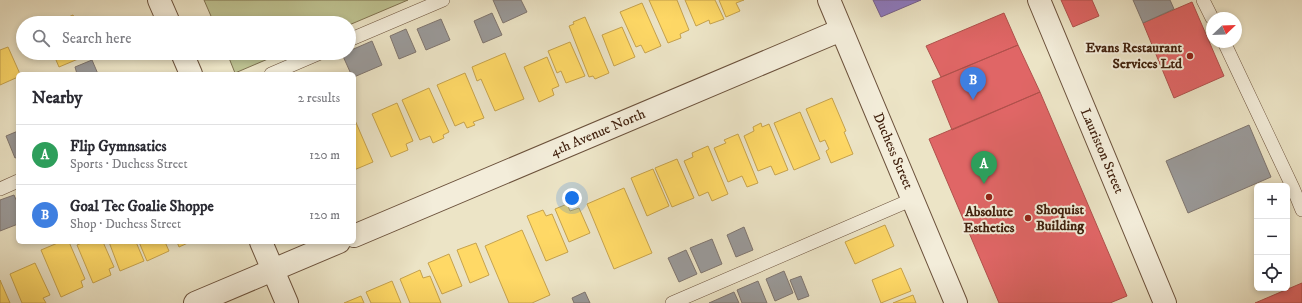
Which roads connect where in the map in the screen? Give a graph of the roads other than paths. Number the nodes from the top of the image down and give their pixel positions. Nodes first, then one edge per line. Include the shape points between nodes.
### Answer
1 (159, 0) edge
2 (443, 0) edge
3 (829, 0) edge
4 (1039, 0) edge
5 (1203, 0) edge
6 (1209, 12) edge
7 (166, 16) edge
8 (841, 30) junction
9 (356, 37) edge
10 (1227, 48) edge
11 (185, 60) edge
12 (304, 60) edge
13 (190, 72) edge
14 (276, 72) edge
15 (16, 182) edge
16 (0, 188) edge
17 (913, 199) junction
18 (1302, 210) edge
19 (356, 235) edge
20 (262, 244) edge
21 (334, 244) edge
22 (273, 270) junction
23 (195, 303) edge
24 (287, 303) edge
25 (672, 303) edge
26 (956, 303) edge
27 (1165, 303) edge

1 - 7 street
2 - 9 lane
3 - 8 street, Duchess Street
4 - 27 street, Lauriston Street
5 - 6 lane
8 - 17 street, Duchess Street
8 - 19 street, 4th Avenue North
10 - 18 lane
11 - 13 street
12 - 14 lane
15 - 16 lane
17 - 25 lane
17 - 26 street, Duchess Street
20 - 22 street
21 - 22 street
22 - 23 street
22 - 24 street

